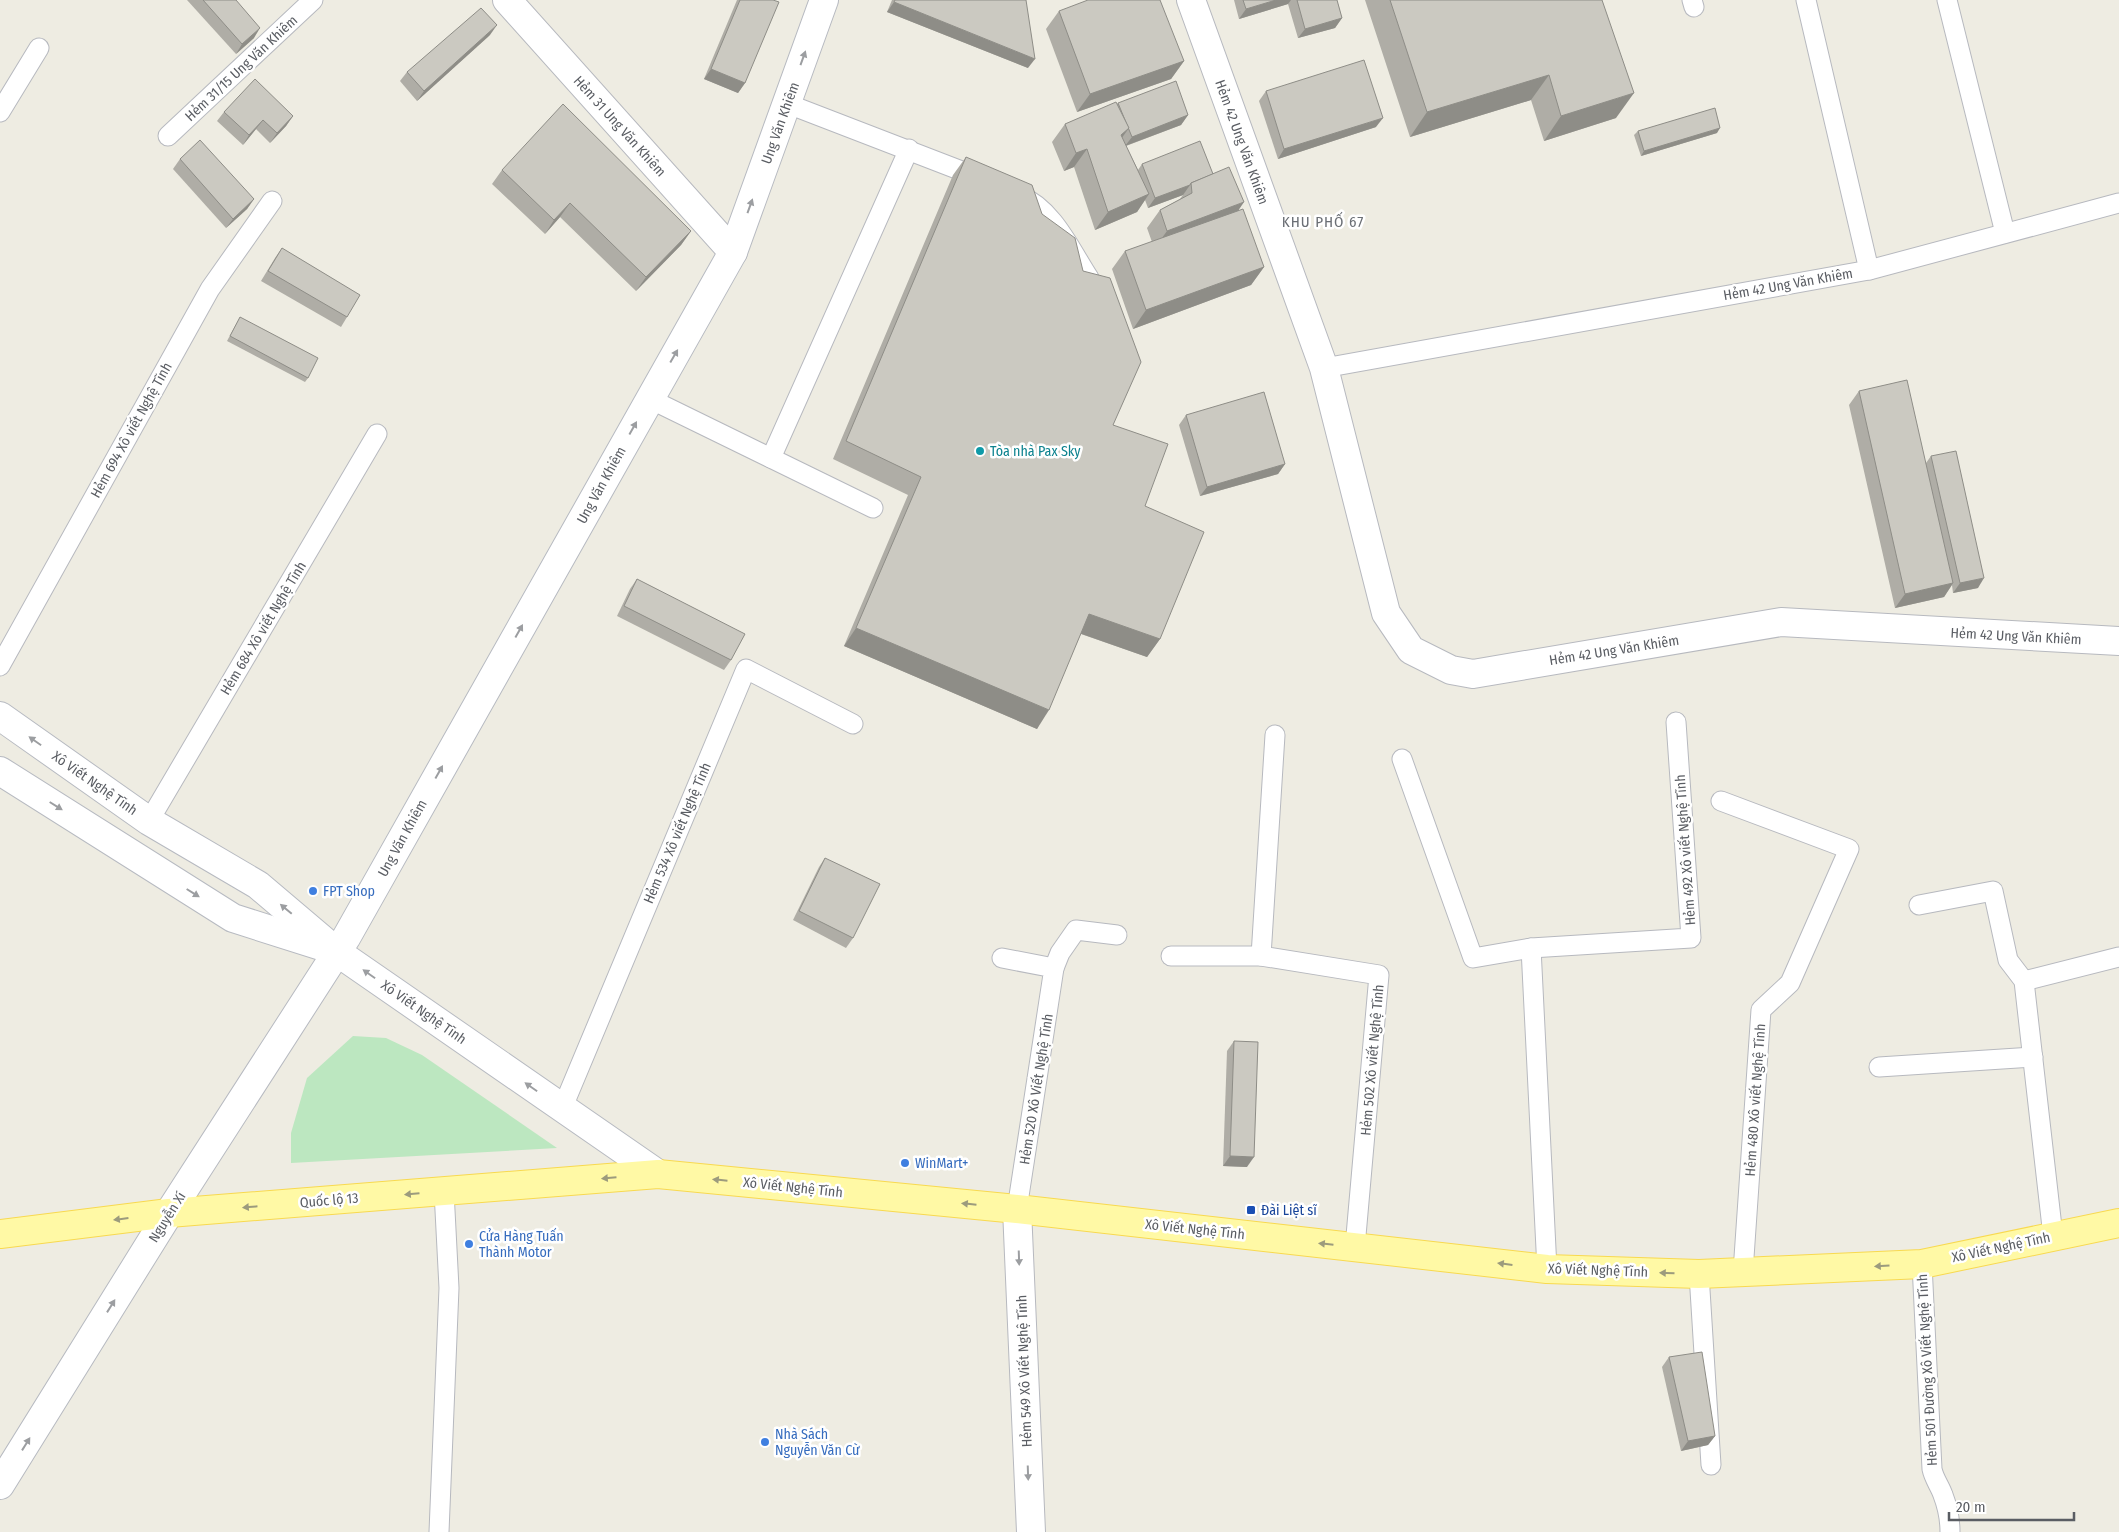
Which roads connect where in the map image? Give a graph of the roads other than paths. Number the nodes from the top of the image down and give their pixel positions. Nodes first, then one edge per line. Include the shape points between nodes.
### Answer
1 (313, 0) edge
2 (507, 0) edge
3 (824, 0) edge
4 (1191, 0) edge
5 (1806, 0) edge
6 (1947, 0) edge
7 (39, 48) dead end
8 (788, 104) junction
9 (0, 112) edge
10 (168, 136) dead end
11 (908, 149) junction
12 (272, 201) dead end
13 (2119, 203) edge
14 (2005, 233) junction
15 (733, 252) junction
16 (1868, 270) junction
17 (1089, 278) edge
18 (1324, 368) junction
19 (650, 398) junction
20 (377, 434) dead end
21 (771, 458) junction
22 (873, 508) dead end
23 (2119, 641) edge
24 (0, 666) edge
25 (0, 716) edge
26 (1676, 722) dead end
27 (853, 724) dead end
28 (1275, 735) dead end
29 (1402, 758) dead end
30 (0, 771) edge
31 (1721, 802) dead end
32 (149, 821) junction
33 (1919, 905) dead end
34 (1117, 935) dead end
35 (1530, 948) junction
36 (337, 952) junction
37 (1171, 956) dead end
38 (1261, 956) junction
39 (2119, 957) edge
40 (1002, 958) dead end
41 (1054, 968) junction
42 (2024, 982) junction
43 (2033, 1057) junction
44 (1879, 1068) dead end
45 (562, 1109) junction
46 (658, 1174) junction
47 (444, 1191) junction
48 (1017, 1209) junction
49 (169, 1213) junction
50 (2119, 1223) edge
51 (0, 1234) edge
52 (2053, 1236) junction
53 (1355, 1247) junction
54 (1922, 1264) junction
55 (1547, 1269) junction
56 (1743, 1272) junction
57 (1699, 1274) junction
58 (1711, 1465) dead end
59 (0, 1485) edge
60 (439, 1532) edge
61 (1031, 1532) edge
62 (1950, 1532) edge

1 - 10 lane, Hẻm 31/15 Ung Văn Khiêm
2 - 15 main road, Hẻm 31 Ung Văn Khiêm
8 -> 3 main road, Ung Văn Khiêm
4 - 18 main road, Hẻm 42 Ung Văn Khiêm
5 - 16 lane, Hẻm 42 Ung Văn Khiêm
6 - 14 lane
7 - 9 lane
8 - 11 lane
15 -> 8 main road, Ung Văn Khiêm
11 - 17 lane via 1025,197 1050,218
11 - 21 lane
12 - 24 lane, Hẻm 694 Xô viết Nghệ Tĩnh via 210,288
13 - 14 lane, Hẻm 42 Ung Văn Khiêm
14 - 16 lane, Hẻm 42 Ung Văn Khiêm
19 -> 15 main road, Ung Văn Khiêm
16 - 18 lane, Hẻm 42 Ung Văn Khiêm
18 - 23 main road, Hẻm 42 Ung Văn Khiêm via 1386,613 1411,650 1451,670 1473,674 1781,622
19 - 21 lane
36 -> 19 main road, Ung Văn Khiêm
20 - 32 lane, Hẻm 684 Xô viết Nghệ Tĩnh
21 - 22 lane
32 -> 25 main road, Xô Viết Nghệ Tĩnh
26 - 35 lane, Hẻm 492 Xô viết Nghệ Tĩnh via 1691,938
27 - 45 lane, Hẻm 534 Xô viết Nghệ Tĩnh via 746,669
28 - 38 lane
29 - 35 lane, Hẻm 492 Xô viết Nghệ Tĩnh via 1473,958
30 -> 36 main road, Xô Viết Nghệ Tĩnh via 233,918
31 - 56 lane, Hẻm 480 Xô viết Nghệ Tĩnh via 1849,849 1790,983 1761,1010
36 -> 32 main road, Xô Viết Nghệ Tĩnh via 258,885
33 - 42 lane via 1993,891 2008,960
34 - 41 lane, Hẻm 520 Xô Viết Nghệ Tĩnh via 1076,930
35 - 55 lane
45 -> 36 main road, Xô Viết Nghệ Tĩnh
36 - 49 main road, Nguyễn Xí
37 - 38 lane
38 - 53 lane, Hẻm 502 Xô viết Nghệ Tĩnh via 1379,975
39 - 42 lane
40 - 41 lane
41 - 48 lane, Hẻm 520 Xô Viết Nghệ Tĩnh
42 - 43 lane
43 - 44 lane
43 - 52 lane
45 - 46 main road, Xô Viết Nghệ Tĩnh
46 -> 47 main road, Quốc lộ 13
48 -> 46 main road, Xô Viết Nghệ Tĩnh
47 -> 49 main road, Quốc lộ 13
47 - 60 lane via 449,1288
53 -> 48 main road, Xô Viết Nghệ Tĩnh
48 -> 61 main road, Hẻm 549 Xô Viết Nghệ Tĩnh
49 -> 51 main road, Quốc lộ 13
59 -> 49 main road, Nguyễn Xí
50 - 52 main road, Xô Viết Nghệ Tĩnh
52 - 54 main road, Xô Viết Nghệ Tĩnh
55 -> 53 main road, Xô Viết Nghệ Tĩnh
54 -> 56 main road, Xô Viết Nghệ Tĩnh
54 - 62 lane, Hẻm 501 Đường Xô Viết Nghệ Tĩnh via 1932,1469 1948,1509
57 -> 55 main road, Xô Viết Nghệ Tĩnh
56 - 57 main road, Xô Viết Nghệ Tĩnh
57 - 58 lane

